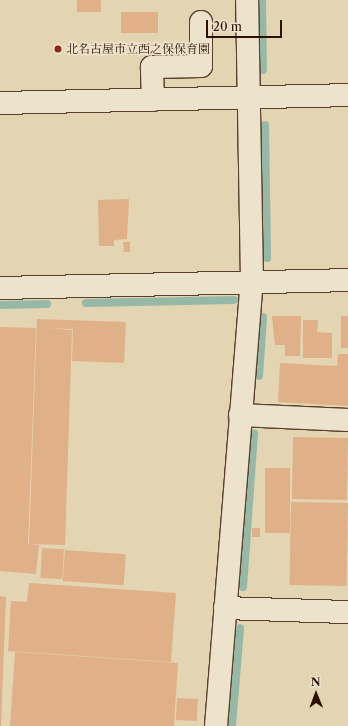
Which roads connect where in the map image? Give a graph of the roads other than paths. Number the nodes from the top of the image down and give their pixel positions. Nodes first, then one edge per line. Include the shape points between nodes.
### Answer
1 (247, 0) edge
2 (201, 22) dead end
3 (348, 95) edge
4 (249, 98) junction
5 (153, 100) junction
6 (0, 104) edge
7 (348, 280) edge
8 (252, 281) junction
9 (0, 288) edge
10 (240, 415) junction
11 (348, 420) edge
12 (225, 608) junction
13 (348, 612) edge
14 (216, 726) edge

1 - 4 street
2 - 5 street via 201,66 152,66
3 - 4 street
4 - 5 street
4 - 8 street
5 - 6 street
7 - 8 street
8 - 9 street
8 - 10 street
10 - 11 street
10 - 12 street
12 - 13 street
12 - 14 street

